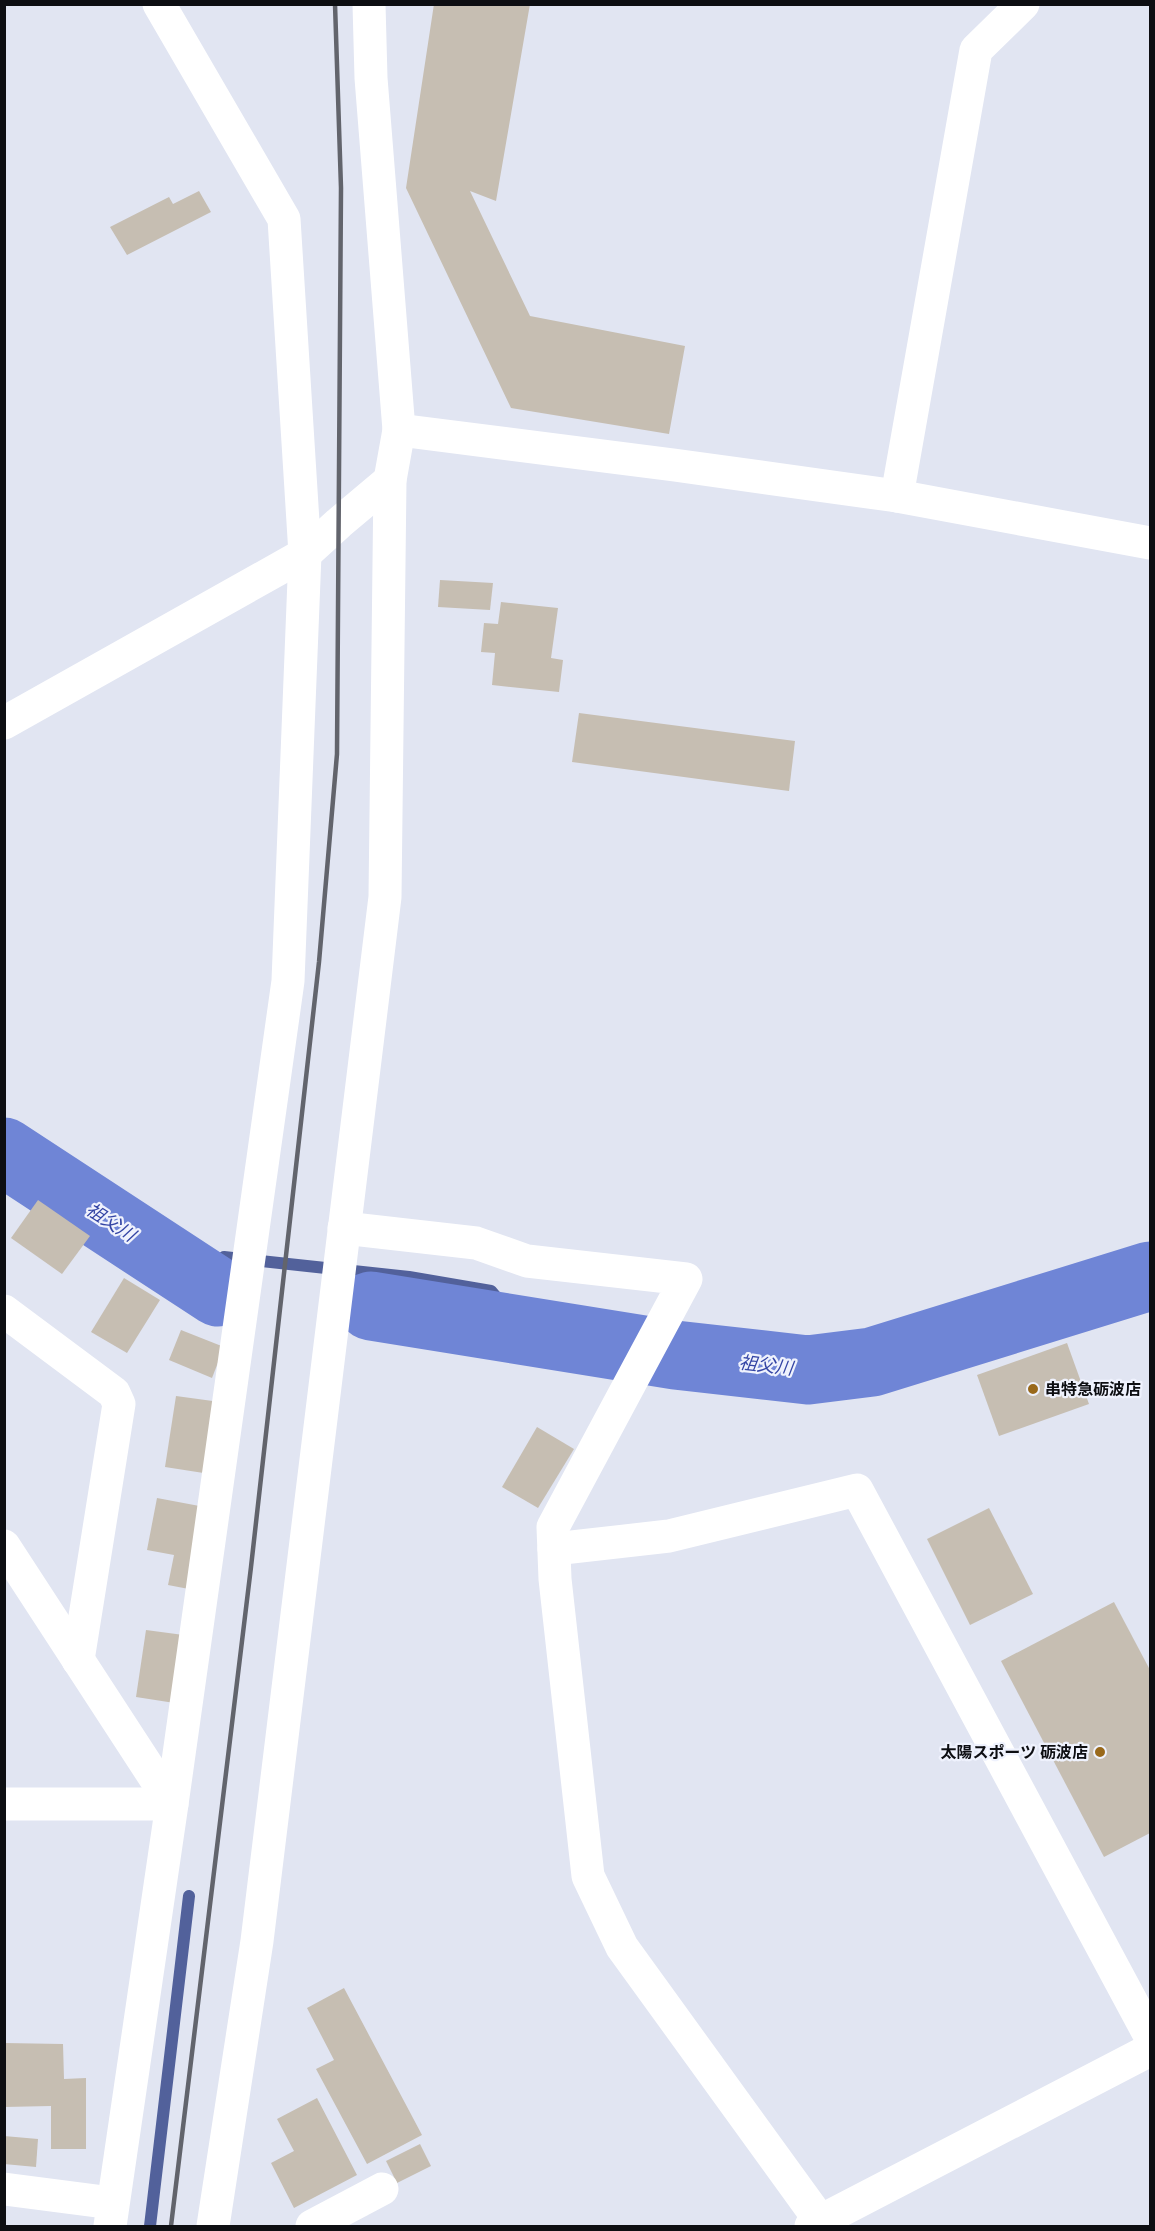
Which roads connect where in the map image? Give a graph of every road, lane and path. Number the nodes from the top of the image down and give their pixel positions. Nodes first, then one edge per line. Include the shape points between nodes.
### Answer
1 (159, 4) edge
2 (369, 4) edge
3 (1023, 4) edge
4 (399, 430) junction
5 (390, 480) junction
6 (897, 496) junction
7 (1150, 543) edge
8 (305, 554) junction
9 (4, 723) edge
10 (344, 1228) junction
11 (4, 1311) edge
12 (4, 1546) edge
13 (554, 1549) junction
14 (78, 1660) junction
15 (4, 1804) edge
16 (172, 1804) junction
17 (1150, 2037) edge
18 (1150, 2050) edge
19 (4, 2189) edge
20 (382, 2189) dead end
21 (111, 2215) edge
22 (818, 2225) edge
23 (213, 2226) edge
24 (312, 2226) edge

1 - 8 street via 284,219
2 - 4 street via 371,78
3 - 6 street via 976,50
4 - 5 street
4 - 6 street
5 - 8 street
5 - 10 street via 385,897
6 - 7 street
8 - 9 street
8 - 16 street via 288,981
10 - 13 street via 476,1243 527,1261 686,1279 553,1527
10 - 23 street via 257,1941
11 - 14 street via 114,1393 119,1404
12 - 14 street
13 - 17 street via 669,1536 857,1490
13 - 22 street via 588,1876 622,1947
14 - 16 street
15 - 16 street
16 - 21 street
18 - 22 street
19 - 21 street
20 - 24 street

